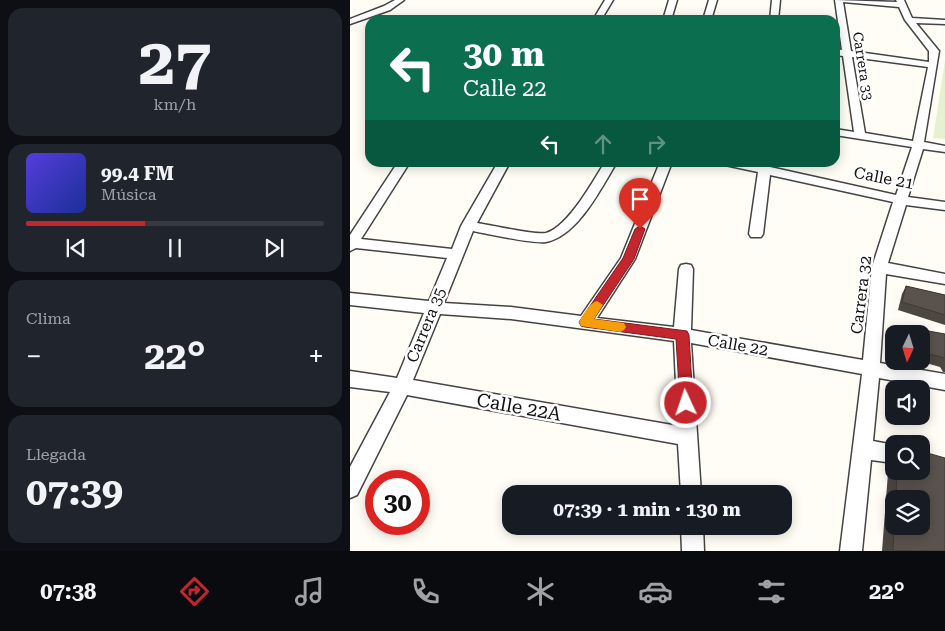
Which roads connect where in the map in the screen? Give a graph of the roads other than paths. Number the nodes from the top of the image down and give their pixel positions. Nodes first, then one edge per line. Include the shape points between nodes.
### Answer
1 (400, 0) edge
2 (609, 0) edge
3 (672, 0) edge
4 (713, 0) edge
5 (776, 0) edge
6 (839, 0) edge
7 (844, 0) edge
8 (901, 3) edge
9 (368, 15) edge
10 (600, 15) edge
11 (668, 15) edge
12 (709, 15) edge
13 (774, 15) edge
14 (365, 16) edge
15 (350, 22) edge
16 (945, 22) edge
17 (912, 24) junction
18 (945, 32) edge
19 (840, 52) edge
20 (847, 53) junction
21 (933, 65) junction
22 (840, 133) edge
23 (860, 136) junction
24 (918, 146) junction
25 (945, 149) edge
26 (401, 167) edge
27 (501, 167) edge
28 (608, 167) edge
29 (664, 167) edge
30 (764, 167) edge
31 (768, 167) edge
32 (902, 200) junction
33 (945, 206) edge
34 (468, 226) junction
35 (756, 234) dead end
36 (351, 244) edge
37 (455, 254) junction
38 (879, 267) junction
39 (686, 269) dead end
40 (945, 279) edge
41 (350, 298) edge
42 (434, 308) junction
43 (585, 322) junction
44 (682, 335) junction
45 (871, 369) junction
46 (350, 379) edge
47 (945, 382) edge
48 (402, 386) junction
49 (688, 438) junction
50 (862, 449) junction
51 (885, 453) edge
52 (691, 485) edge
53 (350, 488) edge
54 (692, 535) edge
55 (693, 551) edge
56 (851, 551) edge

1 - 9 street
2 - 10 street
3 - 11 street
4 - 12 street
5 - 13 street
6 - 20 street, Carrera 33
7 - 8 street
8 - 17 street, Carrera 32
14 - 15 street
16 - 17 street
17 - 18 street
17 - 21 street, Carrera 32 via 934,51
19 - 20 street
20 - 21 street
20 - 23 street, Carrera 33
21 - 24 street, Carrera 32
22 - 23 street
23 - 24 street
24 - 25 street
24 - 32 street, Carrera 32
26 - 36 street
27 - 34 street, Carrera 35
28 - 34 street via 587,200 561,232 552,237
29 - 43 street via 628,259
30 - 35 street
31 - 32 street, Calle 21
32 - 33 street, Calle 21
32 - 38 street, Carrera 32
34 - 37 street, Carrera 35
36 - 37 street
37 - 42 street, Carrera 35
38 - 40 street
38 - 45 street, Carrera 32
39 - 44 street
41 - 42 street, Calle 22
42 - 43 street, Calle 22
42 - 48 street, Carrera 35
43 - 44 street, Calle 22
44 - 45 street, Calle 22
44 - 49 street
45 - 47 street, Calle 22
45 - 50 street, Carrera 32
46 - 48 street, Calle 22A
48 - 49 street, Calle 22A
48 - 53 street, Carrera 35
49 - 52 street
50 - 51 street
50 - 56 street, Carrera 32
54 - 55 street

